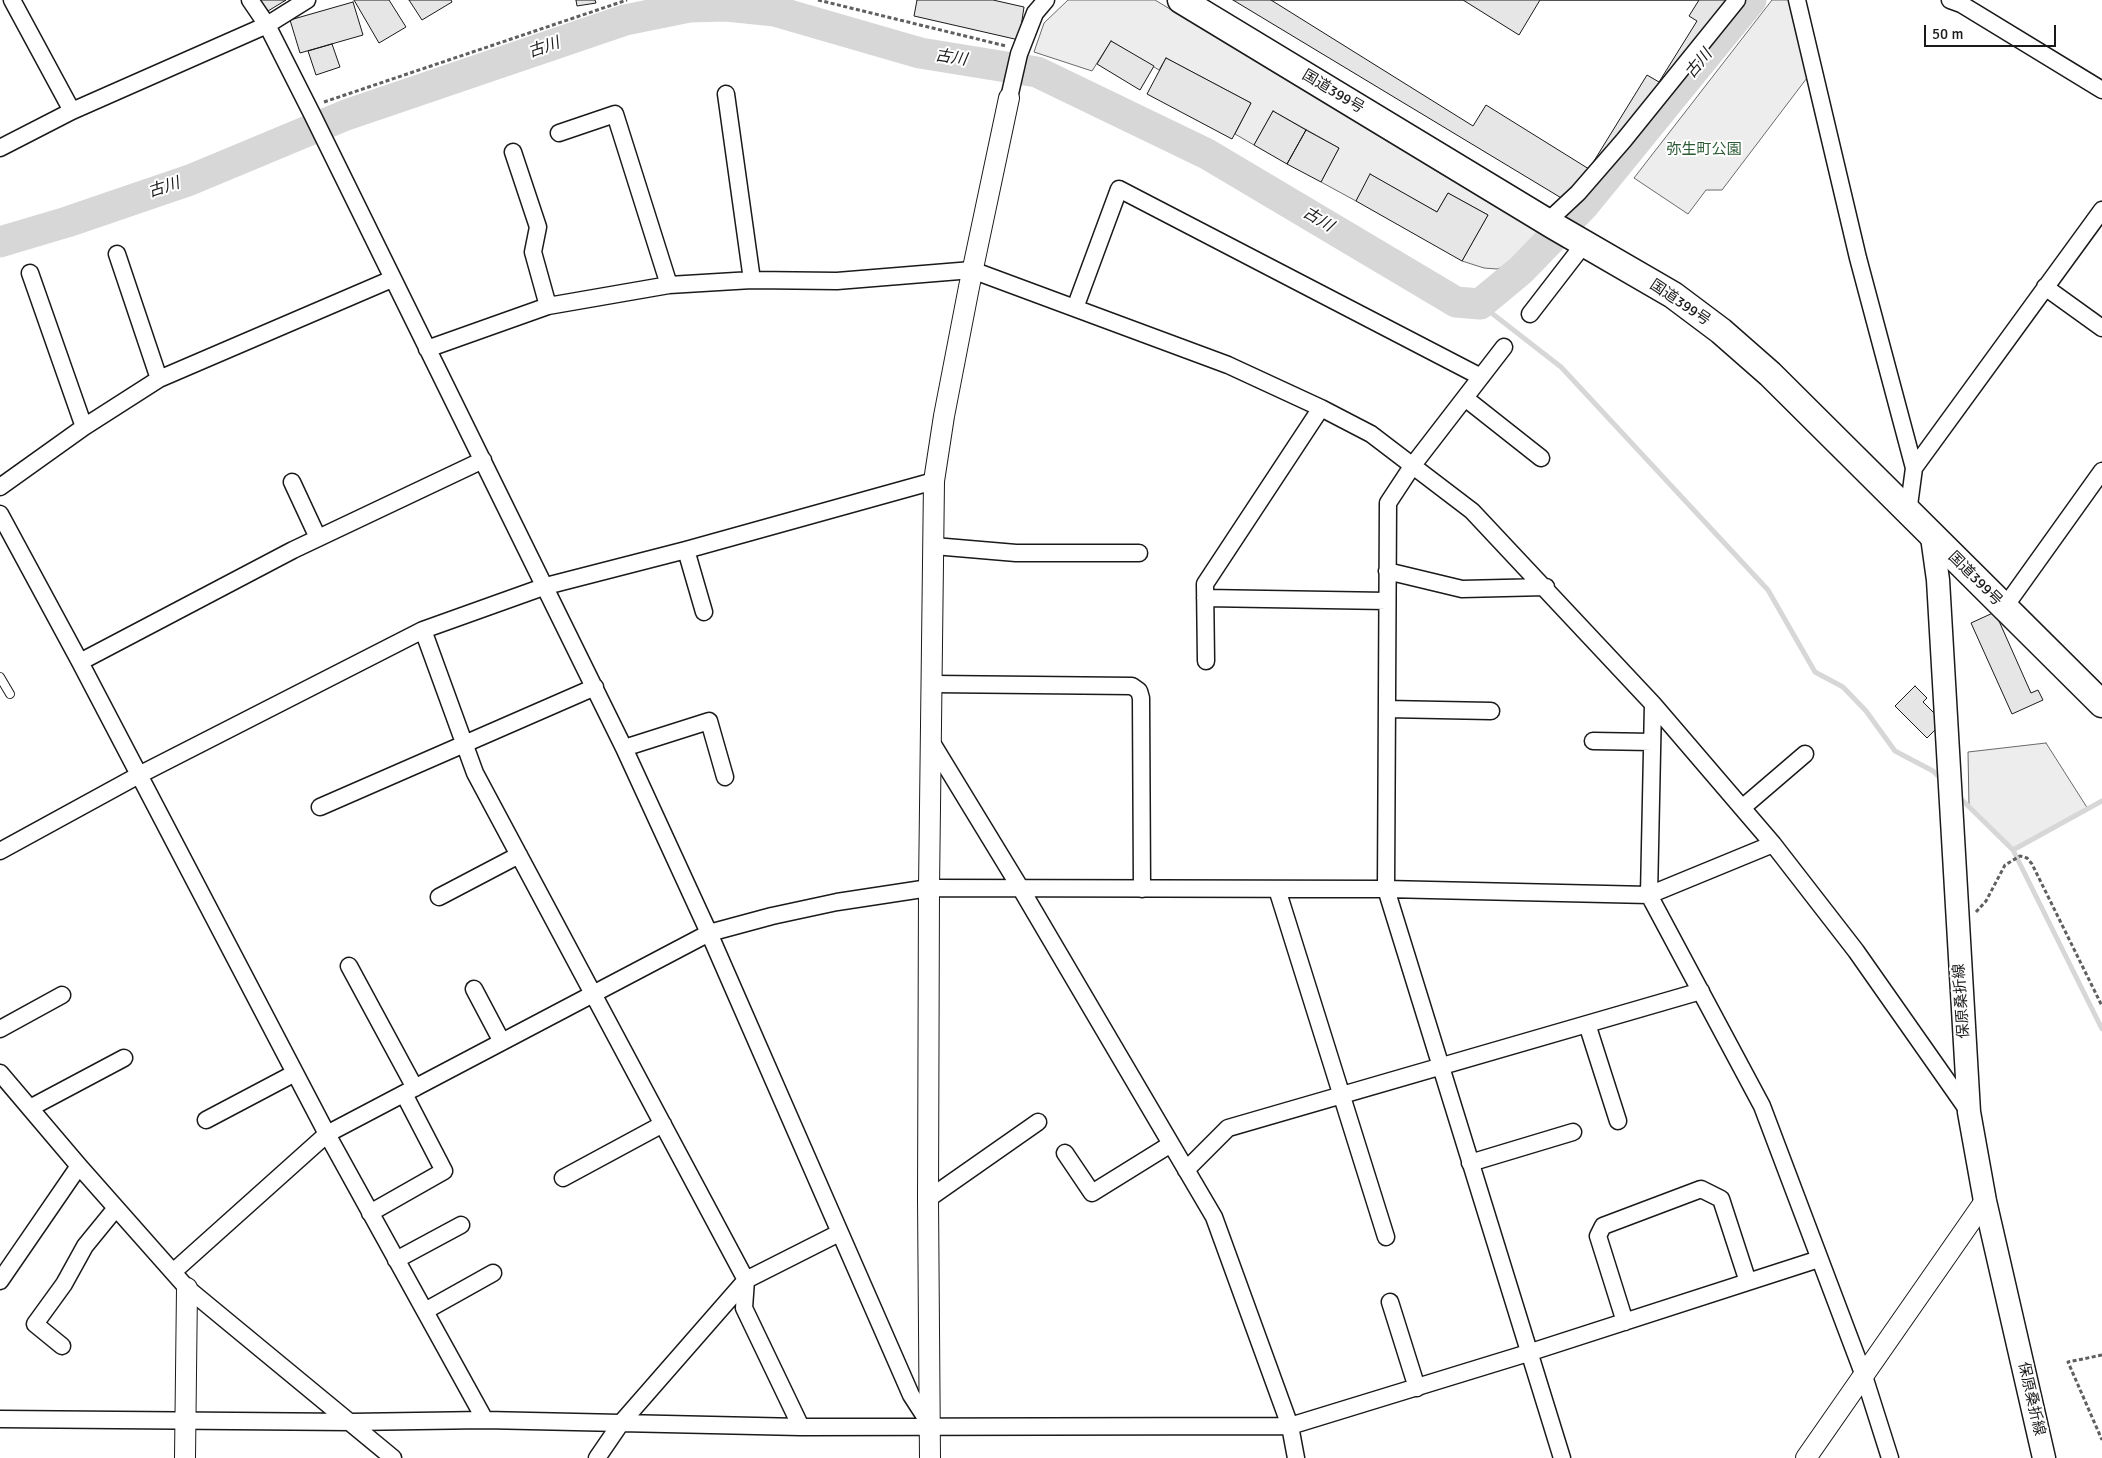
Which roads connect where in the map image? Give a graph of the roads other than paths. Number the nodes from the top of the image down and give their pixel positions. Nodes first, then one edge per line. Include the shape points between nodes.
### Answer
1 (12, 0) edge
2 (250, 0) edge
3 (307, 0) edge
4 (1046, 0) edge
5 (1181, 0) edge
6 (1737, 0) edge
7 (1797, 0) edge
8 (1958, 1) edge
9 (267, 26) junction
10 (2102, 90) edge
11 (726, 94) dead end
12 (1009, 98) joint
13 (72, 111) junction
14 (559, 134) dead end
15 (0, 148) edge
16 (513, 152) dead end
17 (2102, 210) edge
18 (1564, 232) junction
19 (117, 254) dead end
20 (972, 270) junction
21 (30, 273) dead end
22 (392, 279) junction
23 (752, 280) junction
24 (669, 284) junction
25 (2045, 287) junction
26 (548, 306) junction
27 (1075, 308) junction
28 (1530, 314) dead end
29 (2102, 328) edge
30 (1504, 347) dead end
31 (427, 349) junction
32 (1481, 377) junction
33 (159, 379) junction
34 (1465, 398) junction
35 (1321, 408) junction
36 (84, 427) junction
37 (1542, 458) dead end
38 (483, 460) junction
39 (1413, 465) junction
40 (1914, 468) junction
41 (2102, 471) edge
42 (934, 481) junction
43 (292, 482) dead end
44 (0, 487) edge
45 (1908, 513) junction
46 (0, 514) edge
47 (1932, 537) junction
48 (318, 538) junction
49 (934, 546) junction
50 (686, 550) junction
51 (1139, 553) dead end
52 (1387, 570) junction
53 (546, 586) junction
54 (1546, 587) junction
55 (1205, 598) junction
56 (1387, 601) junction
57 (2004, 608) junction
58 (704, 612) dead end
59 (423, 630) junction
60 (1206, 661) dead end
61 (80, 662) junction
62 (0, 677) edge
63 (933, 684) junction
64 (595, 687) junction
65 (10, 694) dead end
66 (1653, 704) junction
67 (2102, 704) edge
68 (1387, 709) junction
69 (1491, 711) dead end
70 (1593, 741) dead end
71 (1652, 742) junction
72 (932, 743) junction
73 (465, 744) junction
74 (624, 748) junction
75 (1805, 754) dead end
76 (139, 775) junction
77 (725, 777) dead end
78 (320, 806) dead end
79 (1742, 808) junction
80 (1773, 844) junction
81 (0, 851) edge
82 (519, 855) junction
83 (929, 888) junction
84 (1021, 889) junction
85 (1142, 889) junction
86 (1277, 889) junction
87 (1386, 889) junction
88 (1650, 895) junction
89 (439, 897) dead end
90 (709, 933) junction
91 (349, 966) dead end
92 (474, 989) dead end
93 (1701, 991) junction
94 (594, 994) junction
95 (62, 996) dead end
96 (1587, 1024) junction
97 (0, 1029) edge
98 (502, 1042) junction
99 (124, 1058) dead end
100 (1441, 1066) junction
101 (0, 1073) edge
102 (295, 1073) junction
103 (409, 1091) junction
104 (1341, 1096) junction
105 (30, 1108) junction
106 (1969, 1112) junction
107 (206, 1120) dead end
108 (1618, 1121) dead end
109 (1038, 1122) dead end
110 (663, 1124) junction
111 (1573, 1132) dead end
112 (327, 1134) junction
113 (1171, 1144) junction
114 (1064, 1152) dead end
115 (1470, 1163) junction
116 (78, 1166) junction
117 (1186, 1170) junction
118 (563, 1178) dead end
119 (928, 1200) junction
120 (1985, 1201) junction
121 (116, 1208) junction
122 (370, 1213) junction
123 (461, 1225) dead end
124 (839, 1233) junction
125 (1386, 1237) dead end
126 (1819, 1259) junction
127 (396, 1260) junction
128 (172, 1272) junction
129 (493, 1273) dead end
130 (746, 1280) junction
131 (0, 1281) edge
132 (1748, 1282) junction
133 (187, 1288) junction
134 (1390, 1302) dead end
135 (425, 1311) junction
136 (1625, 1322) junction
137 (62, 1346) dead end
138 (1528, 1354) junction
139 (1864, 1376) junction
140 (1417, 1388) junction
141 (0, 1419) edge
142 (185, 1420) junction
143 (485, 1420) junction
144 (351, 1422) junction
145 (621, 1423) junction
146 (931, 1426) junction
147 (1290, 1426) junction
148 (801, 1427) junction
149 (185, 1458) edge
150 (393, 1458) edge
151 (597, 1458) edge
152 (930, 1458) edge
153 (1296, 1458) edge
154 (1562, 1458) edge
155 (1806, 1458) edge
156 (1890, 1458) edge
157 (2044, 1458) edge

1 - 13 street
2 - 9 street
3 - 9 street
4 - 12 street via 1035,13 1020,52
5 - 18 highway, 国道399号
6 - 18 street via 1578,193
7 - 40 street via 1858,258
8 - 10 street
9 - 13 street
9 - 22 street
11 - 23 street
12 - 20 street
13 - 15 street
14 - 24 street via 615,114
16 - 26 street via 538,227 533,252
17 - 25 street
18 - 28 street
18 - 45 highway, 国道399号 via 1673,296 1721,331 1770,374
19 - 33 street
20 - 23 street via 837,281
20 - 27 street
20 - 42 street
21 - 36 street
22 - 31 street
22 - 33 street
23 - 24 street
24 - 26 street
25 - 29 street
25 - 40 street
26 - 31 street
27 - 32 street via 1119,189
27 - 35 street via 1228,365
30 - 32 street
31 - 38 street
32 - 34 street
33 - 36 street
34 - 37 street
34 - 39 street
35 - 39 street via 1370,434
35 - 55 street via 1205,584
36 - 44 street
38 - 48 street
38 - 53 street
39 - 52 street via 1388,503
39 - 54 street via 1472,511
40 - 45 street
41 - 57 street
42 - 49 street
42 - 50 street
43 - 48 street
45 - 47 highway, 国道399号
46 - 61 street
47 - 57 highway, 国道399号
47 - 106 main road, 保原桑折線 via 1938,580
48 - 61 street
49 - 51 street via 1016,553
49 - 63 street
50 - 53 street
50 - 58 street
52 - 54 street via 1462,589
52 - 56 street
53 - 59 street
53 - 64 street
54 - 66 street
55 - 56 street
55 - 60 street
56 - 68 street
57 - 67 highway, 国道399号
59 - 73 street
59 - 76 street
61 - 76 street
62 - 65 lane
63 - 72 street
63 - 85 street via 1132,686 1139,691
64 - 73 street
64 - 74 street
66 - 71 street
66 - 79 street
68 - 69 street
68 - 87 street
70 - 71 street
71 - 88 street
72 - 83 street
72 - 84 street
73 - 78 street
73 - 82 street via 475,773
74 - 77 street via 709,721
74 - 90 street
75 - 79 street
76 - 81 street
76 - 102 street
79 - 80 street
80 - 88 street
80 - 106 street via 1856,951
82 - 89 street
82 - 94 street
83 - 84 street
83 - 90 street via 790,912
83 - 119 street
84 - 85 street
84 - 113 street
85 - 86 street
86 - 87 street
86 - 104 street
87 - 88 street
87 - 100 street
88 - 93 street
90 - 94 street
90 - 124 street
91 - 103 street
92 - 98 street
93 - 96 street
93 - 126 street via 1762,1106
94 - 98 street
94 - 110 street
95 - 97 street
96 - 100 street
96 - 108 street
98 - 103 street
99 - 105 street
100 - 104 street
100 - 115 street
101 - 105 street
102 - 107 street
102 - 112 street
103 - 112 street
103 - 122 street via 444,1171
104 - 117 street via 1228,1128
104 - 125 street
105 - 116 street
106 - 120 main road, 保原桑折線
109 - 119 street
110 - 118 street
110 - 130 street
111 - 115 street
112 - 122 street
112 - 128 street
113 - 114 street via 1092,1193
113 - 117 street
115 - 138 street
116 - 121 street
116 - 131 street
117 - 147 street via 1214,1217
119 - 146 street
120 - 139 street
120 - 157 main road, 保原桑折線
121 - 128 street
121 - 137 street via 85,1246 64,1284 35,1324
122 - 127 street
123 - 127 street
124 - 130 street
124 - 146 street via 911,1395
126 - 132 street
126 - 139 street
127 - 135 street
128 - 133 street
129 - 135 street
130 - 145 street
130 - 148 street via 744,1308
132 - 136 street
132 - 136 street via 1721,1199 1701,1189 1603,1226 1598,1236
133 - 142 street
133 - 144 street
134 - 140 street
135 - 143 street
136 - 138 street
138 - 140 street
138 - 154 street
139 - 155 street
139 - 156 street
140 - 147 street
141 - 142 street
142 - 144 street
142 - 149 street
143 - 144 street
143 - 145 street
144 - 150 street
145 - 148 street
145 - 151 street
146 - 147 street
146 - 148 street
146 - 152 street
147 - 153 street

